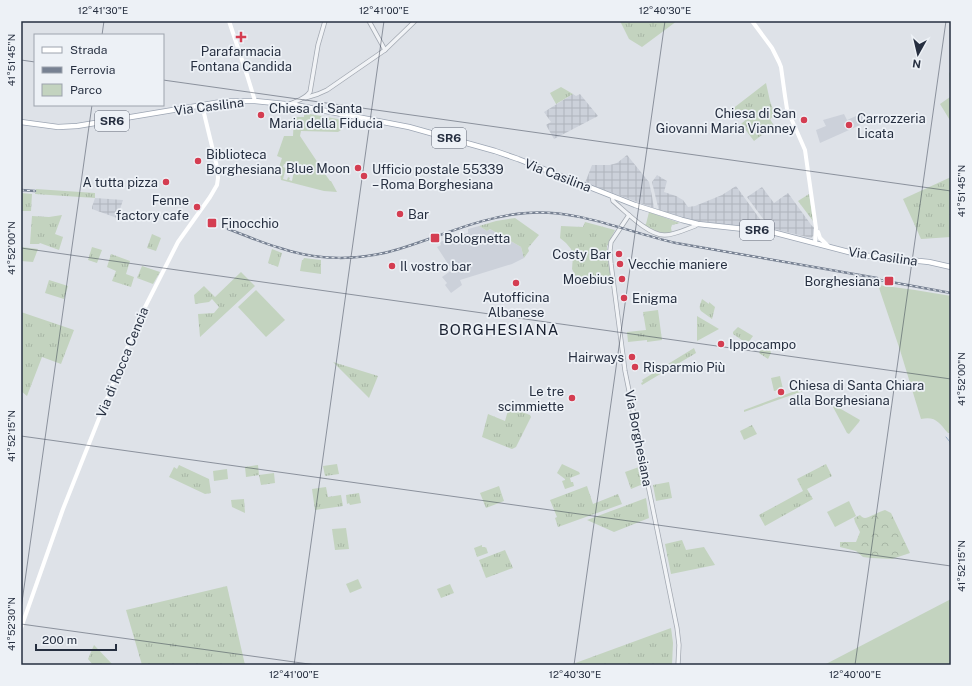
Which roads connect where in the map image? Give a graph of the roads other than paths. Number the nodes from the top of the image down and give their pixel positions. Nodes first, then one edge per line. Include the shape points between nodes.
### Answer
1 (228, 21) edge
2 (325, 21) edge
3 (369, 21) edge
4 (415, 21) edge
5 (752, 21) edge
6 (385, 50) junction
7 (305, 98) junction
8 (254, 101) junction
9 (289, 104) junction
10 (202, 105) junction
11 (21, 122) edge
12 (612, 196) junction
13 (629, 215) junction
14 (698, 224) junction
15 (816, 228) junction
16 (819, 236) junction
17 (817, 243) junction
18 (828, 246) junction
19 (951, 267) edge
20 (21, 628) edge
21 (678, 665) edge

1 - 8 main road
2 - 7 street via 317,46 310,90
3 - 6 street
4 - 6 street
5 - 15 main road via 772,48 780,64 788,111 804,147
6 - 7 street via 327,90
7 - 9 street
8 - 9 main road, Via Casilina / SR6
8 - 10 main road, Via Casilina / SR6
9 - 12 main road, Via Casilina / SR6 via 436,134 503,154
10 - 11 main road, Via Casilina / SR6 via 73,127
10 - 20 main road, Via di Rocca Cencia via 217,169 217,185 178,242 137,322 63,509
12 - 13 street via 613,201
12 - 14 main road, Via Casilina / SR6 via 673,218
13 - 14 street via 648,230 662,235 673,234
13 - 21 street, Via Borghesiana via 611,244 611,264 625,371 677,628
14 - 17 main road, Via Casilina / SR6 via 772,232
15 - 16 main road
15 - 17 main road
16 - 17 main road
16 - 18 main road
17 - 18 main road, Via Casilina / SR6
18 - 19 main road, Via Casilina / SR6 via 862,255 929,262

